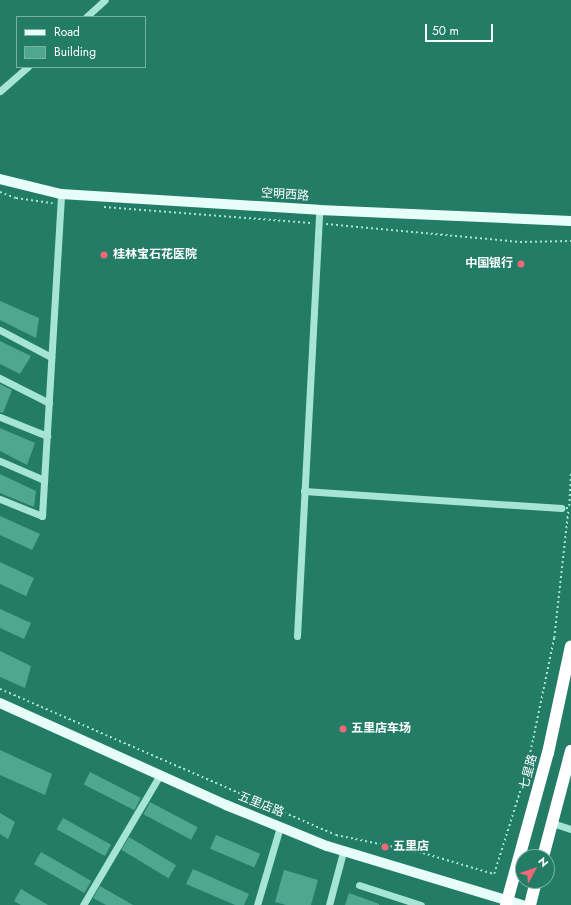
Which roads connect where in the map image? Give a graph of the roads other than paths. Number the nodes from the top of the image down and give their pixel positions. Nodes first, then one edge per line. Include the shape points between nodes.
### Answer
1 (105, 0) edge
2 (87, 16) edge
3 (27, 68) edge
4 (0, 91) edge
5 (0, 179) edge
6 (61, 199) junction
7 (319, 210) junction
8 (571, 221) edge
9 (0, 330) edge
10 (51, 357) junction
11 (0, 378) edge
12 (49, 403) junction
13 (0, 417) edge
14 (47, 436) junction
15 (0, 461) edge
16 (44, 480) junction
17 (304, 491) junction
18 (0, 499) edge
19 (561, 508) road end
20 (297, 636) dead end
21 (571, 646) edge
22 (0, 703) edge
23 (571, 751) edge
24 (160, 775) junction
25 (552, 823) junction
26 (280, 827) junction
27 (571, 829) edge
28 (545, 849) edge
29 (343, 852) junction
30 (359, 885) dead end
31 (534, 889) edge
32 (507, 903) edge
33 (83, 905) edge
34 (257, 905) edge
35 (329, 905) edge
36 (421, 905) edge
37 (522, 905) edge
38 (530, 905) edge

1 - 2 street
3 - 4 street
5 - 6 main road, 空明西路
6 - 7 main road, 空明西路
6 - 10 street
7 - 8 main road, 空明西路
7 - 17 street
9 - 10 street
10 - 12 street
11 - 12 street
12 - 14 street
13 - 14 street
14 - 16 street
15 - 16 street
16 - 18 street via 42,516
17 - 19 street
17 - 20 street
21 - 32 highway, 七星路 via 548,753
22 - 24 main road, 五里店路
23 - 25 highway
24 - 26 main road, 五里店路
24 - 33 street
25 - 27 street
25 - 28 highway
26 - 29 main road, 五里店路
26 - 34 street
29 - 32 main road, 五里店路
29 - 35 street
30 - 36 street
31 - 38 highway
32 - 37 main road, 五里店路

